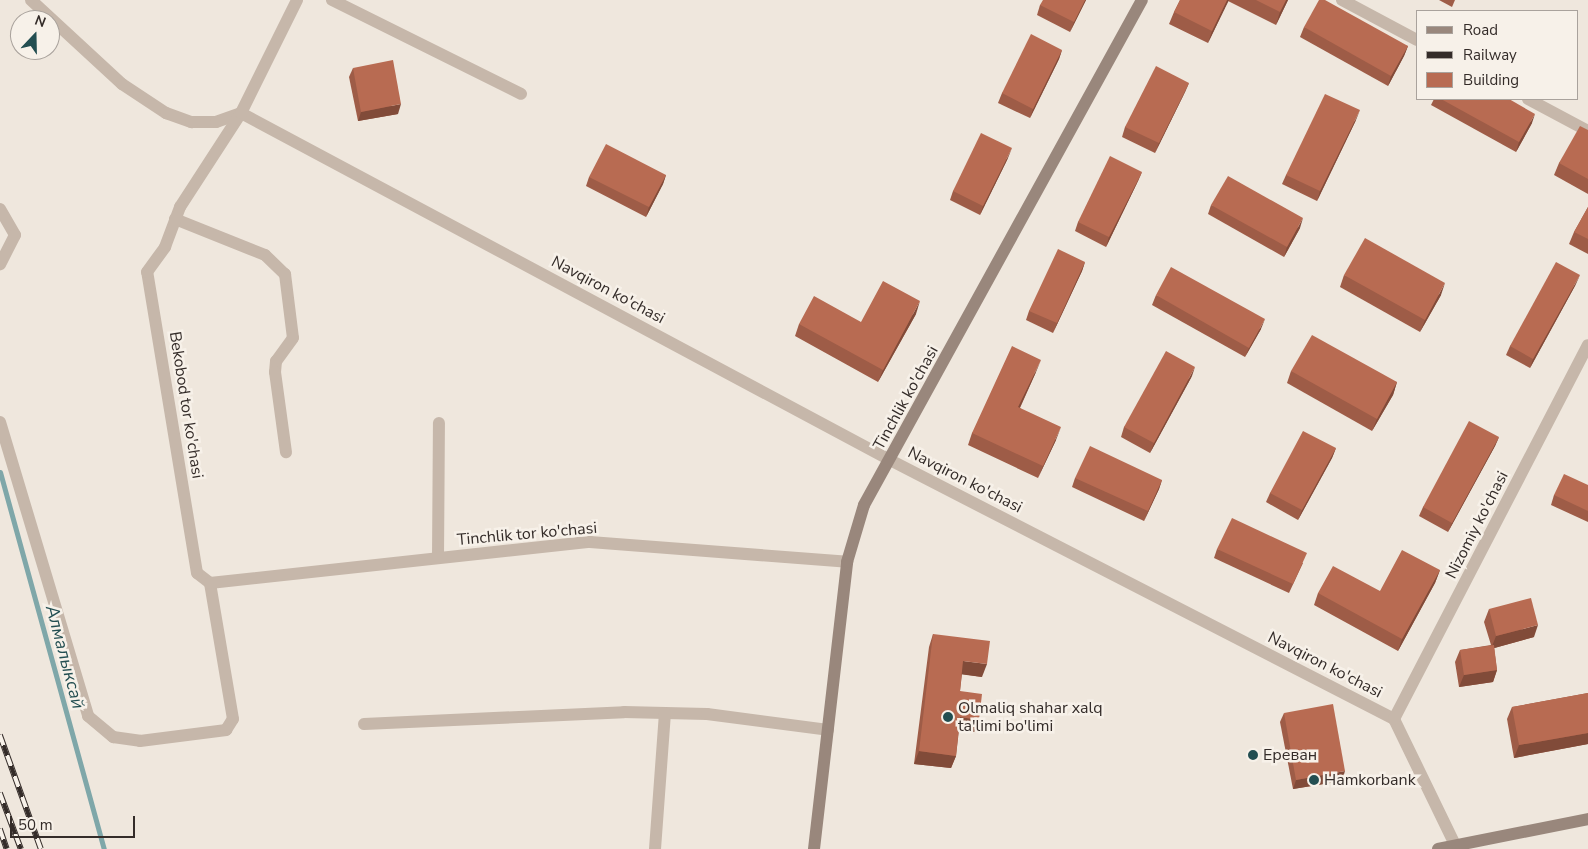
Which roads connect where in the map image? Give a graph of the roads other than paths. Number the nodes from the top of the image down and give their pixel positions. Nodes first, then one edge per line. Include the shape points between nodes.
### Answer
1 (32, 0) edge
2 (297, 0) edge
3 (332, 0) edge
4 (1142, 0) edge
5 (1342, 0) edge
6 (1416, 39) edge
7 (521, 94) dead end
8 (1530, 100) edge
9 (241, 114) junction
10 (1588, 131) edge
11 (0, 209) edge
12 (175, 218) junction
13 (0, 264) edge
14 (1588, 345) edge
15 (0, 422) edge
16 (439, 423) dead end
17 (286, 452) dead end
18 (890, 460) junction
19 (438, 558) junction
20 (847, 562) junction
21 (210, 583) junction
22 (665, 713) junction
23 (1394, 719) junction
24 (364, 724) dead end
25 (828, 730) junction
26 (1588, 818) edge
27 (1456, 848) edge
28 (655, 849) edge
29 (814, 849) edge
30 (1438, 849) edge

1 - 9 street via 122,84 166,113 191,122 216,122
2 - 9 street, Bekobod tor ko'chasi
3 - 7 street
4 - 18 main road, Tinchlik ko'chasi
5 - 6 street
8 - 10 street
9 - 12 street, Bekobod tor ko'chasi
9 - 18 street, Navqiron ko'chasi
11 - 13 street via 15,235
12 - 17 street via 266,255 285,274 293,338 276,361 275,372
12 - 21 street, Bekobod tor ko'chasi via 165,246 147,272 197,572
14 - 23 street, Nizomiy ko'chasi
15 - 21 street, Bekobod tor ko'chasi via 88,716 113,738 140,741 226,730 233,719
16 - 19 street
18 - 20 main road, Tinchlik ko'chasi via 864,504
18 - 23 street, Navqiron ko'chasi
19 - 20 street, Tinchlik tor ko'chasi via 590,542
19 - 21 street, Tinchlik tor ko'chasi
20 - 25 main road, Tinchlik ko'chasi
22 - 24 street
22 - 25 street
22 - 28 street
23 - 27 street
25 - 29 main road, Tinchlik ko'chasi
26 - 27 main road
27 - 30 main road

